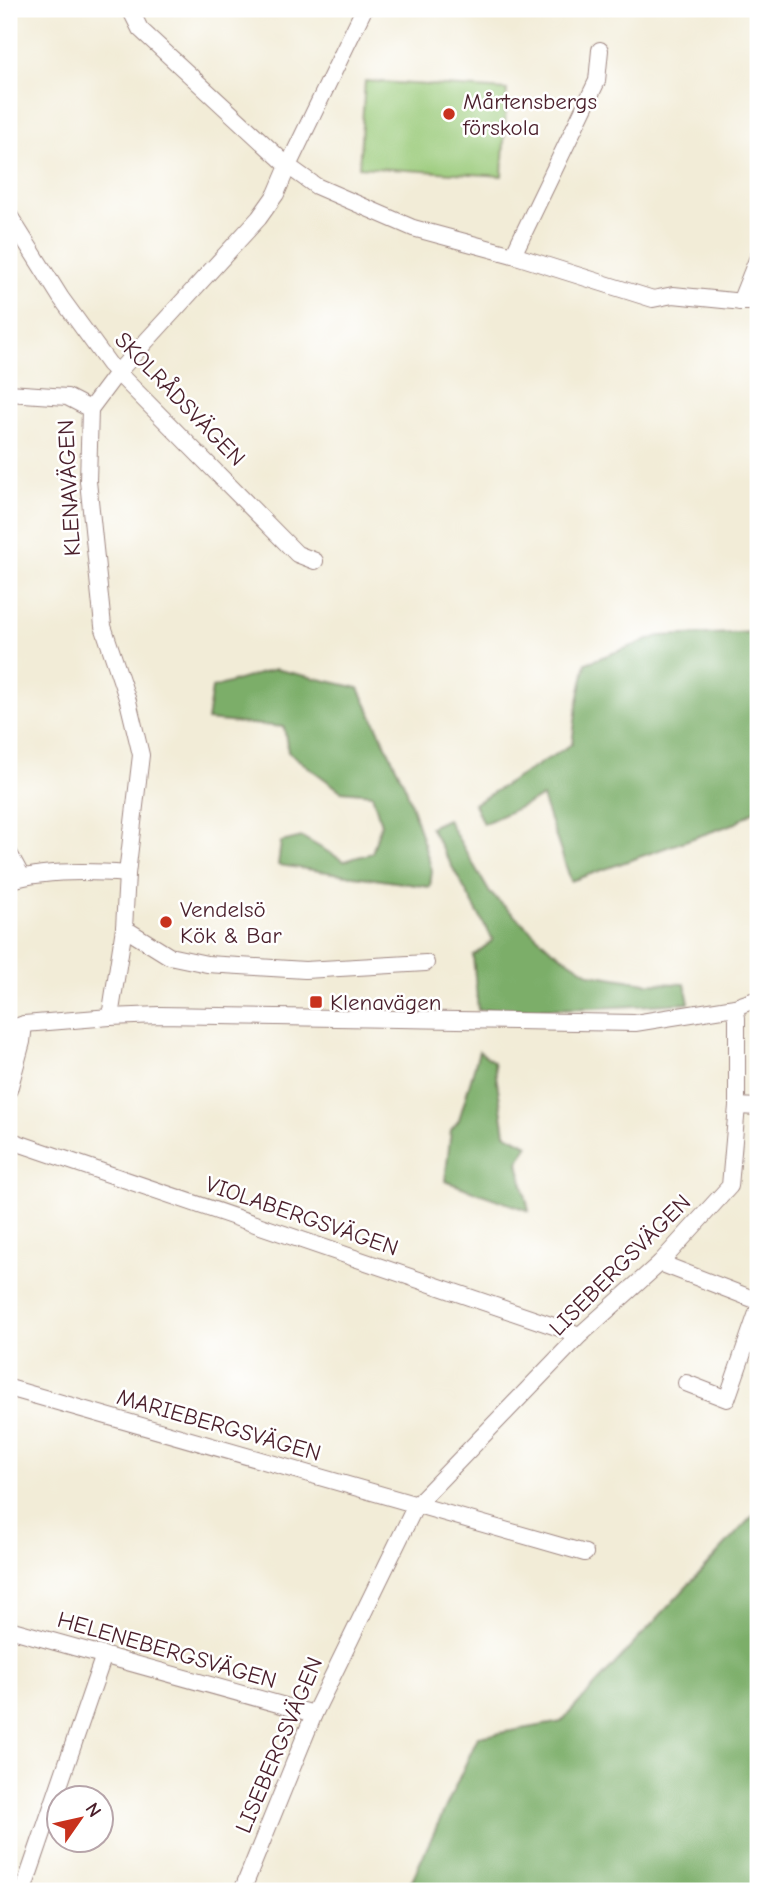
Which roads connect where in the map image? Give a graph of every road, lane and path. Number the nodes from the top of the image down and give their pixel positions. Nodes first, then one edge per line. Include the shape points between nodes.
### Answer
1 (130, 9) edge
2 (364, 9) edge
3 (600, 50) dead end
4 (288, 166) junction
5 (9, 215) edge
6 (513, 256) junction
7 (758, 257) edge
8 (740, 302) junction
9 (758, 302) edge
10 (117, 373) junction
11 (9, 393) edge
12 (90, 409) junction
13 (315, 561) dead end
14 (9, 853) edge
15 (127, 874) junction
16 (15, 879) edge
17 (124, 928) junction
18 (426, 963) dead end
19 (758, 999) edge
20 (735, 1007) junction
21 (110, 1017) junction
22 (16, 1027) edge
23 (9, 1085) edge
24 (737, 1106) junction
25 (758, 1107) edge
26 (9, 1140) edge
27 (660, 1263) junction
28 (758, 1301) edge
29 (758, 1310) edge
30 (580, 1335) junction
31 (686, 1383) dead end
32 (9, 1388) edge
33 (416, 1505) junction
34 (585, 1553) dead end
35 (9, 1629) edge
36 (104, 1655) junction
37 (314, 1714) junction
38 (23, 1891) edge
39 (242, 1891) edge

1 - 4 street via 140,29
2 - 4 street
3 - 6 street via 597,81
4 - 6 street via 316,186 413,228
4 - 10 street via 260,218
5 - 10 street, SKOLRÅDSVÄGEN via 61,298
6 - 8 street via 653,299 673,295
7 - 8 street
8 - 9 street
10 - 12 street
10 - 13 street, SKOLRÅDSVÄGEN via 297,554
11 - 12 street, KLENAVÄGEN via 68,397
12 - 15 street, KLENAVÄGEN via 88,481 103,626 141,755
14 - 16 street
15 - 16 street via 83,872
15 - 17 street, KLENAVÄGEN
17 - 18 street via 169,956 207,964 305,970
17 - 21 street, KLENAVÄGEN
19 - 20 street
20 - 21 street via 635,1023
20 - 24 street, LISEBERGSVÄGEN
21 - 22 street
22 - 23 street via 22,1042
24 - 25 street
24 - 27 street, LISEBERGSVÄGEN via 730,1186
26 - 30 street, VIOLABERGSVÄGEN
27 - 28 street
27 - 30 street, LISEBERGSVÄGEN
29 - 31 street via 727,1399
30 - 33 street, LISEBERGSVÄGEN
32 - 33 street, MARIEBERGSVÄGEN
33 - 34 street
33 - 37 street, LISEBERGSVÄGEN
35 - 36 street, HELENEBERGSVÄGEN
36 - 37 street, HELENEBERGSVÄGEN
36 - 38 street
37 - 39 street, LISEBERGSVÄGEN

